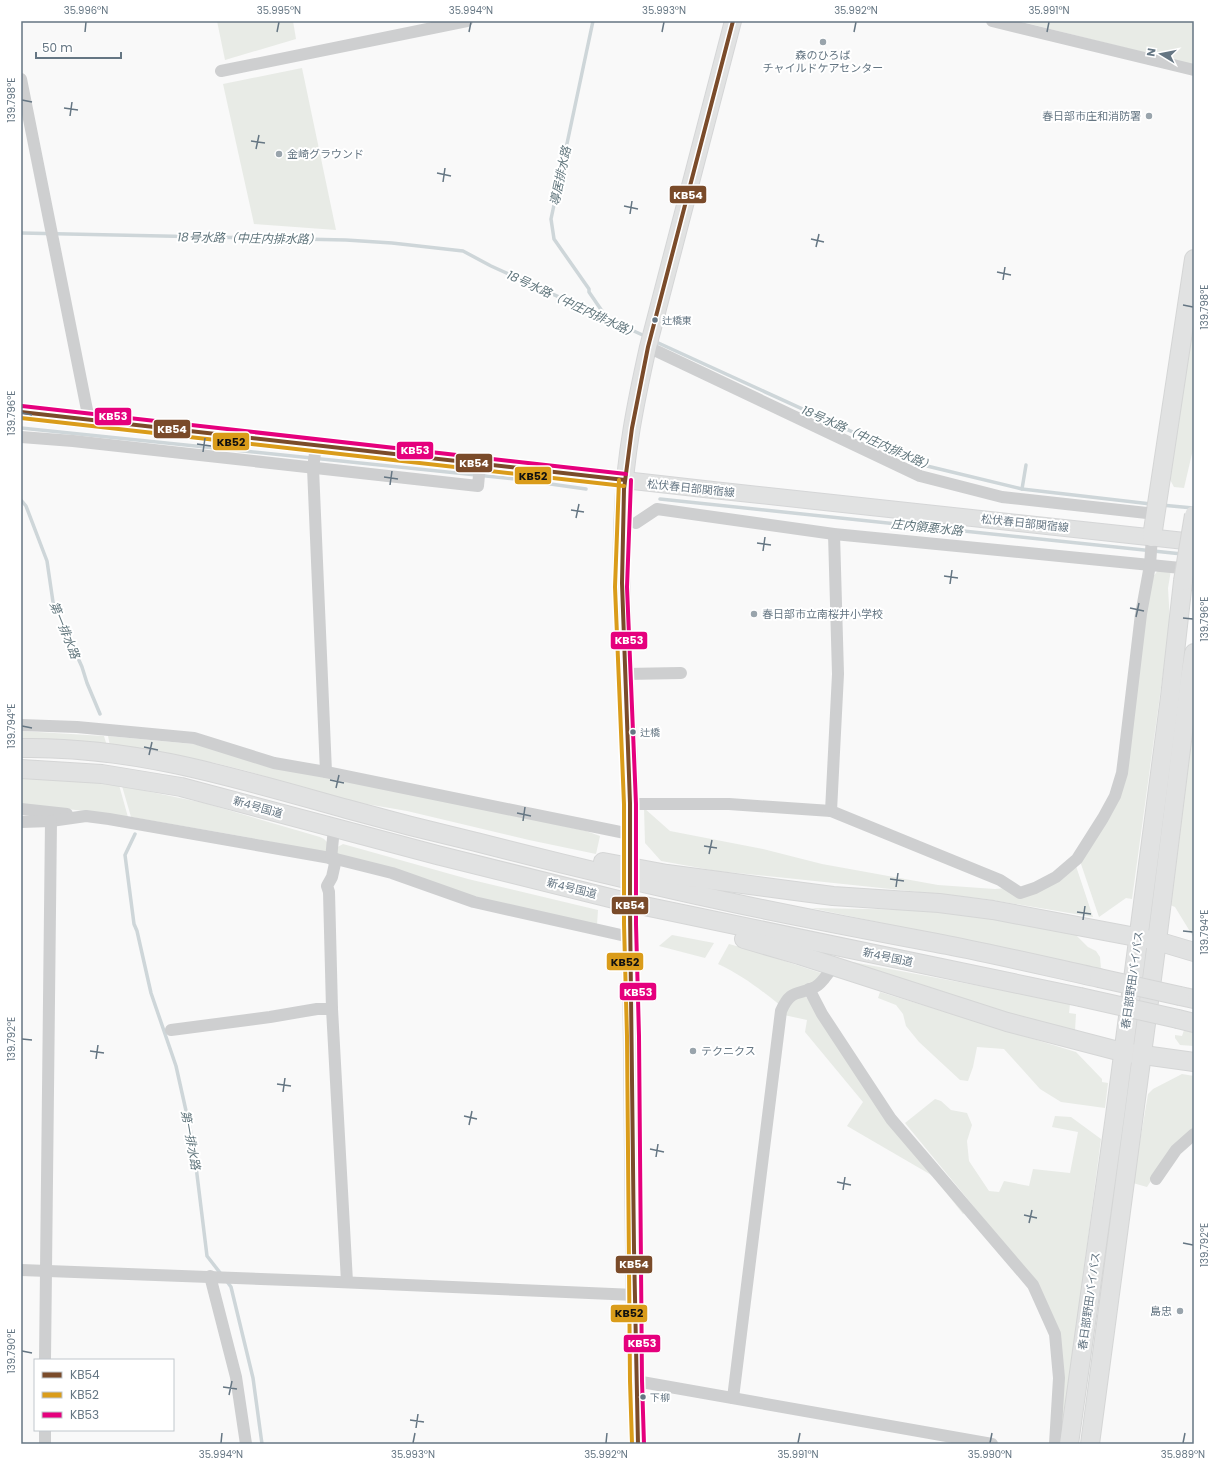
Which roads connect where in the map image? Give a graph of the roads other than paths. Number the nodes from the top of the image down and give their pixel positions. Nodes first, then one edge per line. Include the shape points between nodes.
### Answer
1 (467, 21) edge
2 (733, 21) edge
3 (992, 21) edge
4 (1194, 70) edge
5 (221, 71) dead end
6 (21, 80) edge
7 (1194, 259) edge
8 (648, 347) junction
9 (21, 412) edge
10 (89, 420) junction
11 (21, 437) edge
12 (315, 449) junction
13 (314, 466) junction
14 (479, 473) junction
15 (625, 480) junction
16 (1157, 507) junction
17 (1194, 515) edge
18 (636, 523) dead end
19 (834, 534) junction
20 (1152, 540) junction
21 (1194, 542) edge
22 (1150, 561) junction
23 (1189, 575) edge
24 (1194, 653) edge
25 (681, 673) dead end
26 (625, 674) junction
27 (21, 725) edge
28 (21, 748) edge
29 (21, 769) edge
30 (326, 772) junction
31 (630, 804) junction
32 (21, 809) edge
33 (831, 811) junction
34 (86, 816) junction
35 (51, 821) junction
36 (21, 822) edge
37 (334, 828) junction
38 (630, 834) junction
39 (333, 859) junction
40 (630, 873) junction
41 (630, 903) junction
42 (630, 937) junction
43 (1138, 938) junction
44 (1157, 941) junction
45 (1194, 952) edge
46 (834, 966) junction
47 (809, 989) junction
48 (1187, 997) edge
49 (332, 1009) junction
50 (1186, 1021) edge
51 (171, 1030) dead end
52 (1122, 1052) junction
53 (1141, 1055) junction
54 (1194, 1062) edge
55 (1194, 1134) edge
56 (1156, 1179) dead end
57 (21, 1270) edge
58 (45, 1270) junction
59 (210, 1276) junction
60 (347, 1282) junction
61 (635, 1295) junction
62 (45, 1359) edge
63 (636, 1381) junction
64 (733, 1398) junction
65 (45, 1431) edge
66 (45, 1444) edge
67 (246, 1444) edge
68 (638, 1444) edge
69 (992, 1444) edge
70 (1055, 1444) edge
71 (1069, 1444) edge
72 (1090, 1444) edge

1 - 5 street
2 - 8 main road
3 - 4 street
6 - 10 street
7 - 16 highway
8 - 15 main road via 627,452
8 - 16 street via 920,476 1002,497
9 - 10 main road, 松伏春日部関宿線
10 - 12 main road, 松伏春日部関宿線
11 - 13 street via 73,440
12 - 13 street
12 - 14 main road, 松伏春日部関宿線
13 - 14 street via 478,486
13 - 30 street
14 - 15 main road, 松伏春日部関宿線
15 - 20 main road, 松伏春日部関宿線
15 - 26 main road via 621,587
16 - 20 highway
17 - 23 highway, 春日部野田バイパス, bridge
18 - 19 street via 657,509
19 - 22 street
19 - 33 street via 838,674
20 - 21 main road, 松伏春日部関宿線
20 - 22 street
22 - 23 street
22 - 33 street via 1124,758 1115,796 1077,859 1056,877 1035,888 1020,892 1000,880
23 - 43 highway, 春日部野田バイパス
24 - 44 highway, 春日部野田バイパス
25 - 26 street
26 - 31 main road
27 - 30 street via 77,727 194,738 274,762
28 - 40 highway, 新4号国道 via 93,751 175,763 217,772 348,809 400,815 583,858
29 - 37 highway, 新4号国道 via 102,774 181,787
30 - 38 street
31 - 33 street via 729,804
31 - 38 main road
32 - 34 street
34 - 35 street
34 - 39 street
35 - 36 street
35 - 58 street
37 - 39 street
37 - 41 highway, 新4号国道
38 - 40 main road
39 - 42 street via 392,873 474,902
39 - 49 street via 332,877 327,886
40 - 41 main road
40 - 43 highway via 667,874 832,896 968,906
40 - 48 highway, 新4号国道, bridge via 727,902
41 - 42 main road
41 - 46 highway via 668,922 759,943
41 - 50 highway, 新4号国道, bridge
42 - 61 main road
43 - 44 highway
43 - 52 highway, 春日部野田バイパス
44 - 45 highway
44 - 53 highway, 春日部野田バイパス
46 - 47 street via 816,987
46 - 52 highway via 1007,1022
47 - 64 street via 790,996 781,1011
47 - 70 street via 822,1014 891,1119 1033,1285 1055,1334 1059,1378
49 - 51 street
49 - 60 street
52 - 53 highway
52 - 71 highway, 春日部野田バイパス
53 - 54 highway
53 - 72 highway, 春日部野田バイパス
55 - 56 street via 1176,1150
57 - 58 street
58 - 59 street
58 - 62 street
59 - 60 street
59 - 67 street via 236,1377
60 - 61 street
61 - 63 main road
63 - 64 street
63 - 68 main road
64 - 69 street
65 - 66 street

